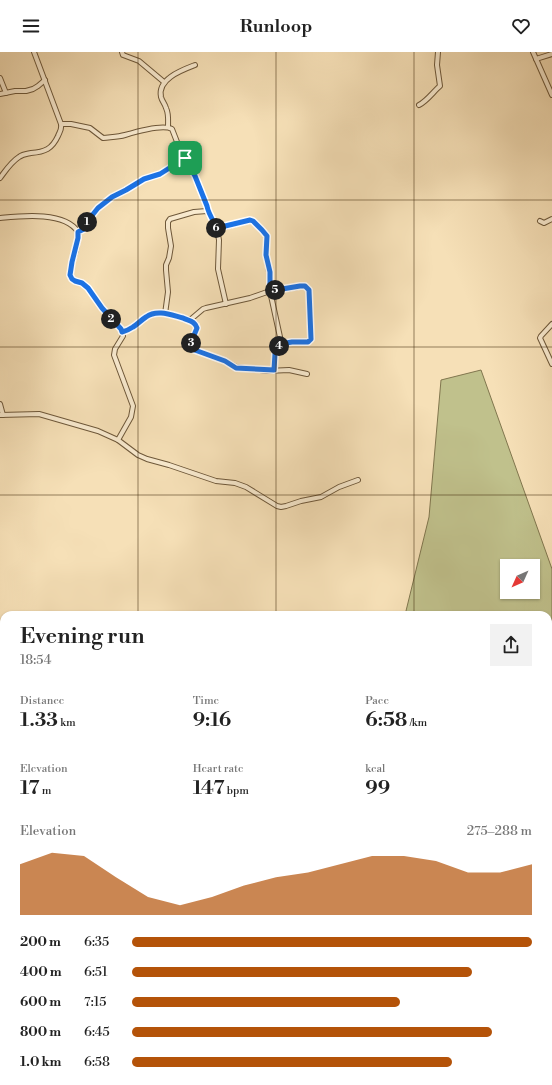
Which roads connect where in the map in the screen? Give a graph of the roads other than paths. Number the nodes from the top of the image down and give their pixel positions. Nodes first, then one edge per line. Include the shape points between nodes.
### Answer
1 (34, 52) edge
2 (122, 52) edge
3 (438, 52) edge
4 (533, 52) edge
5 (552, 54) edge
6 (536, 59) junction
7 (195, 65) dead end
8 (0, 78) edge
9 (45, 80) junction
10 (164, 82) junction
11 (6, 93) junction
12 (0, 94) edge
13 (552, 95) edge
14 (419, 105) dead end
15 (61, 124) junction
16 (168, 127) junction
17 (185, 158) junction
18 (0, 178) edge
19 (208, 211) junction
20 (0, 218) edge
21 (552, 219) edge
22 (540, 222) dead end
23 (217, 228) junction
24 (78, 232) junction
25 (270, 291) junction
26 (226, 304) junction
27 (165, 314) junction
28 (190, 320) junction
29 (552, 324) edge
30 (122, 332) junction
31 (280, 344) junction
32 (552, 364) edge
33 (274, 370) junction
34 (307, 374) dead end
35 (0, 404) edge
36 (1, 415) edge
37 (118, 440) junction
38 (358, 480) dead end

1 - 9 street
2 - 10 street
3 - 14 street via 440,86
4 - 6 street
5 - 6 street
6 - 13 street
7 - 10 street
8 - 11 street
9 - 11 street via 33,89
9 - 15 street
10 - 16 street via 160,92 168,112
11 - 12 street
15 - 16 street via 90,128 103,138
15 - 18 street via 62,128 51,147 18,157
16 - 17 street via 172,129
17 - 19 street via 195,176
17 - 24 street via 160,174 144,179 112,197 98,208 84,229
19 - 23 street
19 - 27 street via 194,212 170,219 168,222 171,246 166,265 168,292
20 - 24 street via 41,216 64,221
21 - 22 street
23 - 25 street via 250,220 262,230 267,236 266,255 270,272
23 - 26 street via 218,269
24 - 30 street via 70,275 72,279 88,288
25 - 26 street
25 - 31 street
25 - 31 street via 300,286 305,286 309,290 311,339 308,342
26 - 28 street via 203,309
27 - 28 street
27 - 30 street via 155,313 147,316 132,328
28 - 33 street via 197,328 190,345 192,349 225,361 236,368
29 - 32 street via 540,338
30 - 37 street via 123,336 114,355 133,406 131,417
31 - 33 street via 275,354
33 - 34 street
35 - 36 street
36 - 37 street via 39,414 98,431
37 - 38 street via 147,459 216,481 235,483 281,507 321,497

